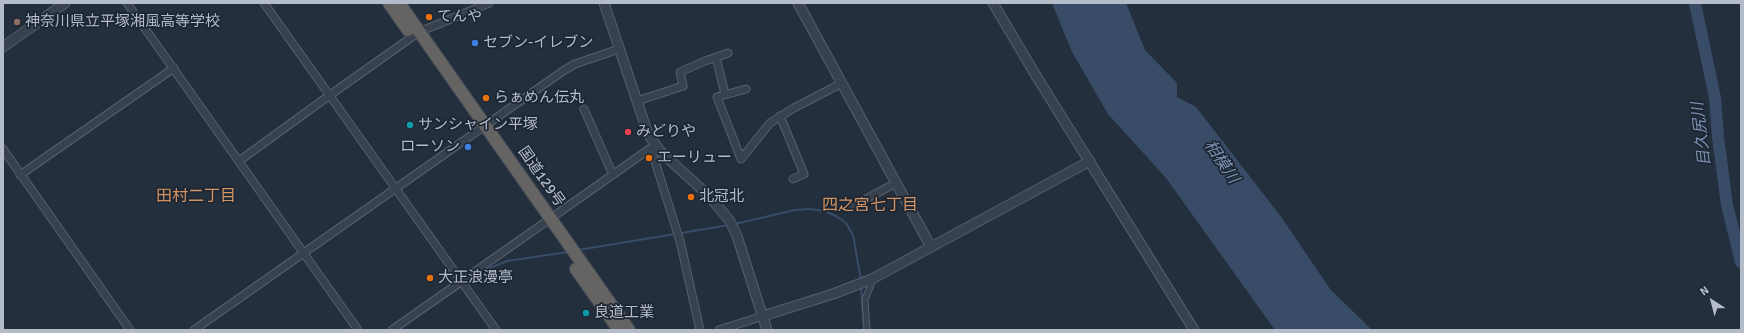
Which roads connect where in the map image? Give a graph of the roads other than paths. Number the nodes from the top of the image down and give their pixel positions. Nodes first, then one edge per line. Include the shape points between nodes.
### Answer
1 (65, 3) edge
2 (127, 3) edge
3 (264, 3) edge
4 (389, 3) edge
5 (399, 3) edge
6 (489, 3) edge
7 (604, 3) edge
8 (798, 3) edge
9 (993, 3) edge
10 (416, 34) junction
11 (3, 46) edge
12 (619, 49) junction
13 (728, 53) dead end
14 (716, 57) junction
15 (174, 68) junction
16 (842, 83) junction
17 (746, 89) dead end
18 (725, 94) junction
19 (330, 95) junction
20 (637, 101) junction
21 (584, 109) dead end
22 (780, 116) junction
23 (482, 128) junction
24 (655, 145) junction
25 (3, 149) edge
26 (239, 161) junction
27 (1090, 161) junction
28 (20, 175) junction
29 (613, 175) junction
30 (793, 179) dead end
31 (896, 183) junction
32 (396, 188) junction
33 (849, 208) dead end
34 (547, 220) junction
35 (931, 247) junction
36 (569, 251) junction
37 (305, 252) junction
38 (462, 280) junction
39 (869, 280) junction
40 (763, 316) junction
41 (130, 330) edge
42 (194, 330) edge
43 (358, 330) edge
44 (392, 330) edge
45 (496, 330) edge
46 (619, 330) edge
47 (629, 330) edge
48 (700, 330) edge
49 (719, 330) edge
50 (767, 330) edge
51 (867, 330) edge
52 (1194, 330) edge

1 - 11 street
2 - 15 street
3 - 19 street
4 - 10 highway, 国道129号
5 - 10 highway, 国道129号
6 - 10 street
7 - 12 street
8 - 16 street
9 - 27 street
10 - 19 street
10 - 23 highway, 国道129号
12 - 20 street
12 - 23 street via 562,71
13 - 14 street
14 - 18 street
14 - 20 street via 680,72 683,86
15 - 26 street
15 - 28 street
16 - 22 street
16 - 31 street
17 - 18 street
18 - 22 street via 717,97 741,159 770,123
19 - 26 street
19 - 32 street
20 - 24 street via 644,126
21 - 29 street
22 - 30 street via 804,174
23 - 32 street
23 - 34 highway, 国道129号
24 - 29 street
24 - 40 street via 709,196 732,224
24 - 48 street via 653,155 680,241
25 - 28 street
26 - 37 street
27 - 35 street
27 - 52 street
28 - 41 street
29 - 34 street
31 - 33 street
31 - 35 street
32 - 37 street
32 - 38 street
34 - 36 highway, 国道129号
34 - 38 street
35 - 39 street
36 - 46 highway, 国道129号
36 - 47 highway, 国道129号
37 - 42 street
37 - 43 street
38 - 44 street
38 - 45 street
39 - 40 street
39 - 51 street via 871,285 865,299
40 - 49 street
40 - 50 street

